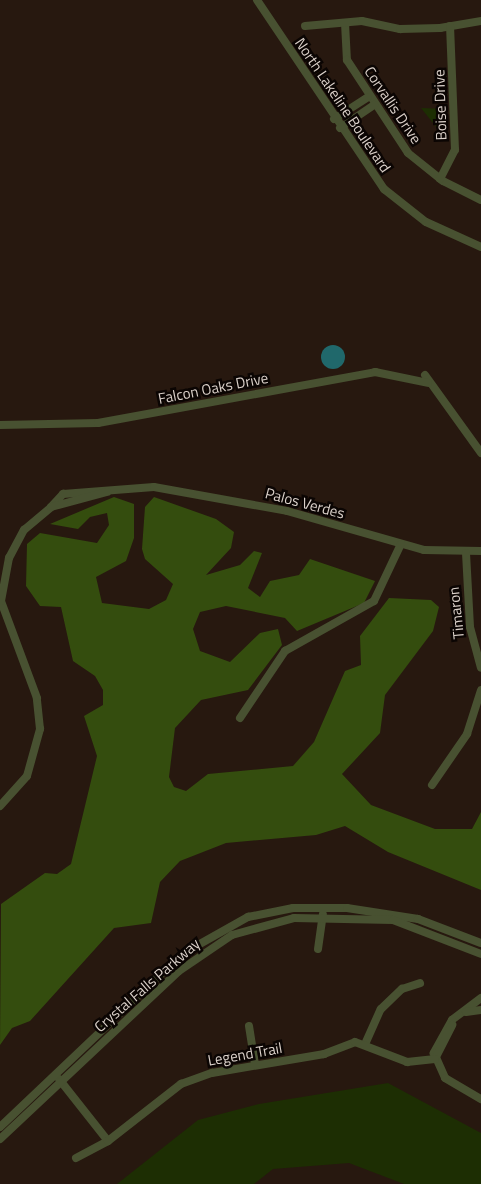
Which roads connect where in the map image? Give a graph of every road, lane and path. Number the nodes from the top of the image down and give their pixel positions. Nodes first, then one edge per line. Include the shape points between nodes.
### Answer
1 (257, 0) edge
2 (481, 21) edge
3 (345, 23) junction
4 (305, 26) dead end
5 (450, 26) junction
6 (368, 97) junction
7 (374, 105) junction
8 (334, 120) junction
9 (340, 128) junction
10 (440, 179) junction
11 (481, 200) edge
12 (481, 247) edge
13 (0, 425) edge
14 (481, 453) edge
15 (401, 544) junction
16 (481, 551) edge
17 (466, 553) junction
18 (481, 668) edge
19 (481, 690) edge
20 (240, 718) dead end
21 (432, 784) dead end
22 (0, 806) edge
23 (323, 906) junction
24 (323, 917) junction
25 (481, 943) edge
26 (318, 949) dead end
27 (481, 954) edge
28 (420, 983) dead end
29 (481, 998) edge
30 (481, 1010) edge
31 (466, 1012) junction
32 (249, 1026) dead end
33 (366, 1042) junction
34 (435, 1059) junction
35 (255, 1065) junction
36 (54, 1074) junction
37 (61, 1082) junction
38 (480, 1100) edge
39 (0, 1127) edge
40 (0, 1138) edge
41 (108, 1141) junction
42 (76, 1158) dead end

1 - 8 street, North Lakeline Boulevard
2 - 5 street
3 - 4 street
3 - 5 street
3 - 6 street, Corvallis Drive via 347,60
5 - 10 street, Boise Drive via 455,150
6 - 7 street, Corvallis Drive
6 - 8 street
7 - 9 street
7 - 10 street, Corvallis Drive via 408,153
8 - 9 street, North Lakeline Boulevard
9 - 12 street, North Lakeline Boulevard via 368,170 399,202 440,229
10 - 11 street, Corvallis Drive
13 - 14 street, Falcon Oaks Drive via 98,423 375,372 427,379
15 - 17 street, Palos Verdes
15 - 20 street via 374,601 285,651
15 - 22 street, Palos Verdes via 232,498 144,486 51,507 18,537 2,586 5,618 37,698 40,721 32,765
16 - 17 street, Palos Verdes
17 - 18 street, Timaron via 470,627
19 - 21 street via 467,734
23 - 24 street
23 - 25 street, Crystal Falls Parkway via 408,916
23 - 36 street, Crystal Falls Parkway via 274,910 204,938
24 - 26 street
24 - 27 street, Crystal Falls Parkway via 393,920
24 - 37 street, Crystal Falls Parkway via 262,924 200,954
28 - 33 street via 402,989 381,1009
29 - 31 street
30 - 31 street
31 - 34 street via 457,1017
32 - 35 street
33 - 34 street via 401,1061
33 - 35 street, Legend Trail
34 - 38 street via 452,1085
35 - 41 street, Legend Trail via 181,1084
36 - 37 street
36 - 39 street, Crystal Falls Parkway
37 - 40 street, Crystal Falls Parkway
37 - 41 street
41 - 42 street, Legend Trail

